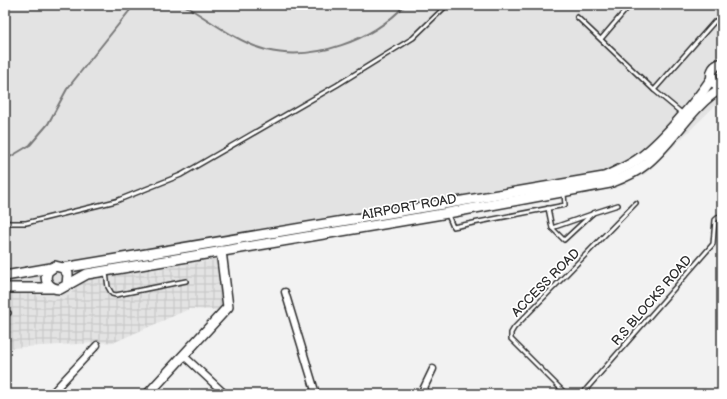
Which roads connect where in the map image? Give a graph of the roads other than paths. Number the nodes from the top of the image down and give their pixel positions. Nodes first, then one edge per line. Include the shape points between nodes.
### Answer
1 (447, 5) edge
2 (630, 5) edge
3 (577, 17) dead end
4 (715, 21) dead end
5 (601, 39) junction
6 (722, 63) edge
7 (712, 78) junction
8 (722, 88) edge
9 (654, 90) junction
10 (683, 114) junction
11 (564, 192) junction
12 (636, 203) dead end
13 (618, 205) dead end
14 (548, 208) junction
15 (448, 213) junction
16 (593, 214) junction
17 (722, 214) edge
18 (5, 221) edge
19 (552, 228) junction
20 (221, 250) junction
21 (51, 268) junction
22 (63, 268) junction
23 (106, 271) junction
24 (5, 276) edge
25 (186, 281) dead end
26 (67, 285) junction
27 (5, 288) edge
28 (52, 288) junction
29 (285, 292) dead end
30 (97, 345) dead end
31 (183, 355) junction
32 (433, 369) dead end
33 (51, 394) edge
34 (148, 394) edge
35 (226, 394) edge
36 (316, 394) edge
37 (420, 394) edge
38 (566, 394) edge
39 (582, 394) edge

1 - 18 lane via 413,38 181,175 116,201 26,223
2 - 5 lane
3 - 5 lane
4 - 9 lane
5 - 9 lane
6 - 7 main road, AIRPORT ROAD via 712,70
7 - 8 main road via 715,84
7 - 10 main road, AIRPORT ROAD
8 - 11 main road, AIRPORT ROAD via 709,96 646,164 631,174 610,183
9 - 10 lane
10 - 22 main road, AIRPORT ROAD via 637,160 604,177
11 - 14 lane via 565,205
11 - 15 main road, AIRPORT ROAD
12 - 38 lane, ACCESS ROAD via 511,333 511,339
13 - 16 lane
14 - 15 lane via 453,227
14 - 19 lane
15 - 20 main road, AIRPORT ROAD
16 - 19 lane
16 - 19 lane via 564,240
17 - 39 lane, R.S BLOCKS ROAD via 715,220 713,244
20 - 23 main road, AIRPORT ROAD
20 - 31 main road via 228,307
21 - 22 main road
21 - 24 main road
21 - 28 main road via 46,278
22 - 26 main road via 68,274
23 - 25 lane via 108,287 112,294 116,295
23 - 26 main road, AIRPORT ROAD via 87,274
26 - 28 main road via 60,289
27 - 28 main road
29 - 36 street
30 - 33 street
31 - 34 main road
31 - 35 street
32 - 37 street

